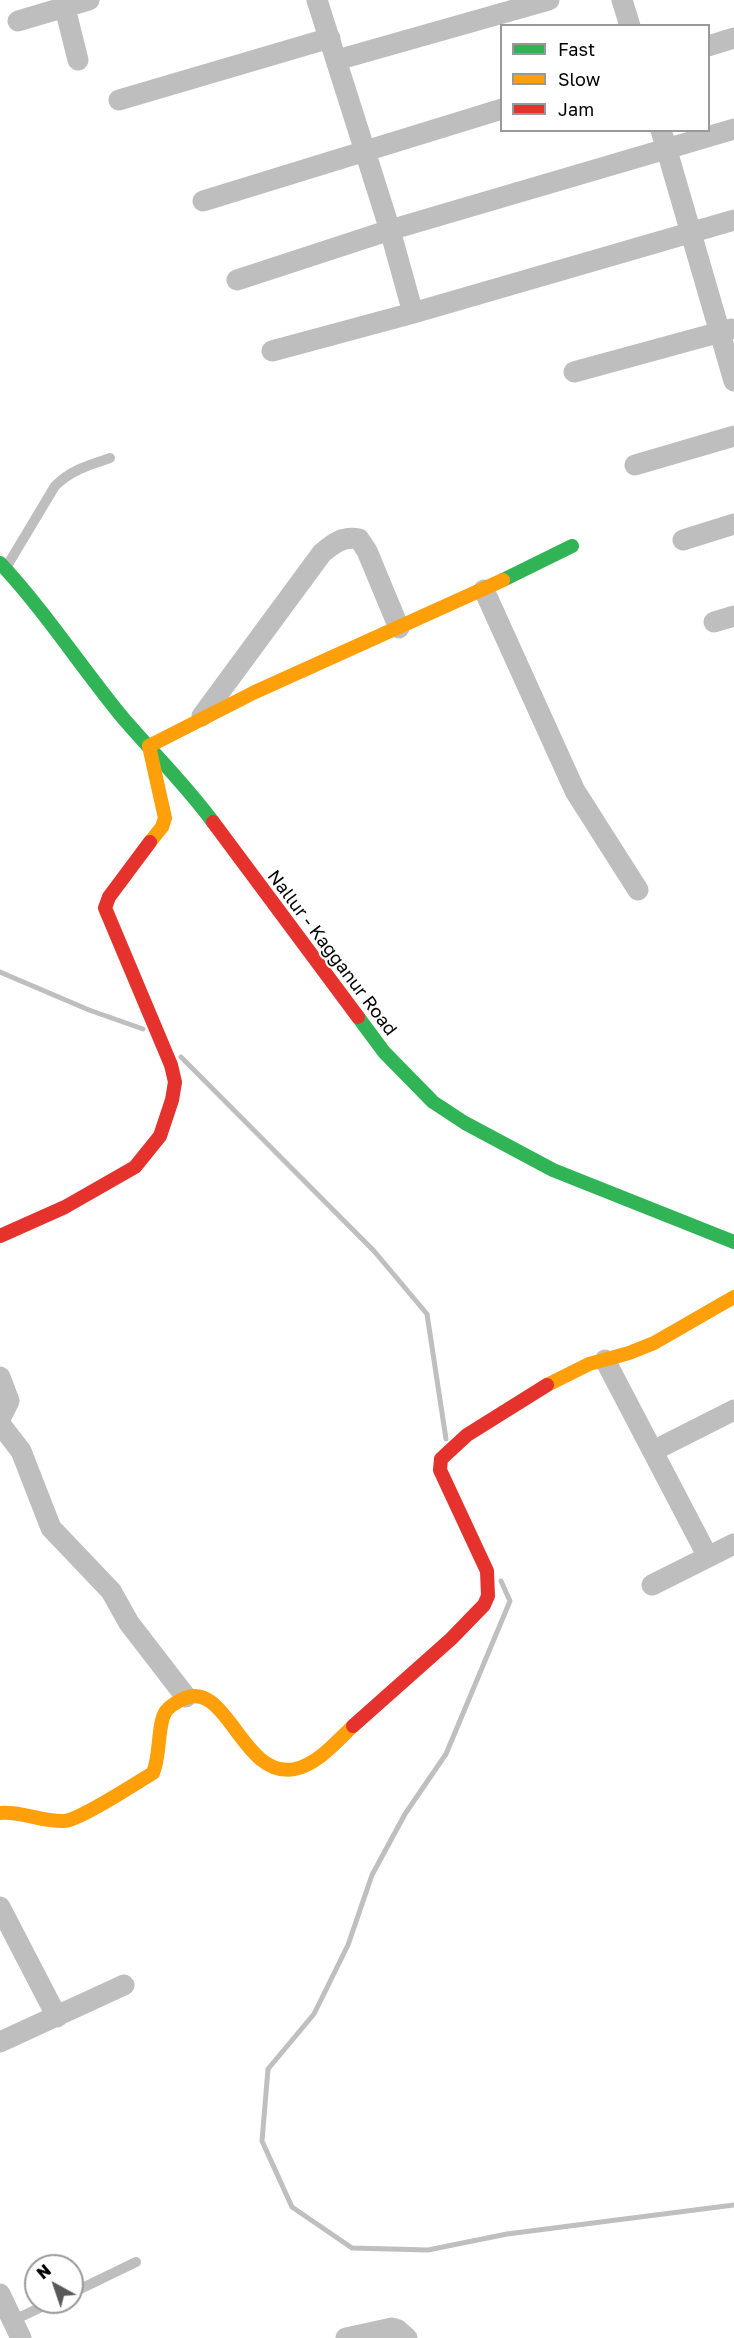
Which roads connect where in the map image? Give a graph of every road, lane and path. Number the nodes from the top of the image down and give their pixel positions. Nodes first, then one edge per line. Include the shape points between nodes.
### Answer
1 (89, 0) edge
2 (317, 0) edge
3 (549, 0) edge
4 (622, 0) edge
5 (64, 3) edge
6 (18, 21) dead end
7 (629, 24) edge
8 (330, 38) junction
9 (734, 38) edge
10 (710, 45) edge
11 (78, 60) dead end
12 (337, 60) junction
13 (119, 100) dead end
14 (500, 109) edge
15 (734, 129) edge
16 (664, 140) edge
17 (365, 150) junction
18 (203, 201) dead end
19 (734, 220) edge
20 (390, 230) junction
21 (691, 233) junction
22 (237, 280) dead end
23 (413, 313) junction
24 (727, 331) edge
25 (272, 351) dead end
26 (573, 372) dead end
27 (734, 381) edge
28 (734, 436) edge
29 (110, 458) dead end
30 (635, 465) dead end
31 (734, 524) edge
32 (683, 540) dead end
33 (572, 546) dead end
34 (3, 566) edge
35 (484, 590) junction
36 (399, 628) junction
37 (198, 721) junction
38 (149, 746) junction
39 (638, 890) dead end
40 (0, 1236) edge
41 (734, 1242) edge
42 (734, 1298) edge
43 (605, 1359) junction
44 (0, 1377) edge
45 (734, 1410) edge
46 (0, 1419) edge
47 (0, 1424) edge
48 (653, 1451) junction
49 (734, 1544) edge
50 (708, 1557) junction
51 (652, 1585) dead end
52 (186, 1697) junction
53 (0, 1813) edge
54 (0, 1907) edge
55 (7, 1939) edge
56 (124, 1985) dead end
57 (57, 2017) junction
58 (0, 2042) edge
59 (136, 2262) dead end
60 (84, 2287) edge
61 (0, 2294) edge
62 (37, 2314) edge
63 (18, 2329) edge
64 (346, 2338) edge
65 (407, 2338) edge

1 - 5 street
2 - 8 street
3 - 12 street
4 - 7 street
5 - 6 street
5 - 11 street
8 - 12 street
8 - 13 street
9 - 10 street
12 - 17 street
14 - 17 street
15 - 16 street
16 - 20 street
16 - 21 street
17 - 18 street
17 - 20 street
19 - 21 street
20 - 22 street
20 - 23 street
21 - 23 street
21 - 24 street
23 - 25 street
24 - 26 street
24 - 27 street
28 - 30 street
29 - 34 lane via 79,468 55,486
31 - 32 street
33 - 35 street
34 - 38 street, Nallur - Kagganur Road
35 - 36 street
35 - 39 street via 575,791
36 - 37 street
36 - 37 street via 367,551 358,539 349,537 333,543
37 - 38 street
38 - 40 street via 165,818 105,908 171,1065 175,1082 172,1100 160,1136 135,1167 65,1207
38 - 41 street, Nallur - Kagganur Road via 192,793 384,1052 433,1102 553,1170
42 - 43 street via 639,1350
43 - 48 street
43 - 52 street via 532,1395 442,1456 440,1470 487,1571 488,1596 451,1639 311,1764 288,1771 274,1769 261,1761 212,1701 204,1696
44 - 46 street via 9,1401
45 - 48 street
47 - 52 street via 21,1451 51,1528 111,1591 129,1623
48 - 50 street
49 - 50 street
50 - 51 street
52 - 53 street via 163,1714 160,1755 153,1773 72,1820 61,1822
54 - 55 street
55 - 57 street
56 - 57 street
57 - 58 street
59 - 60 lane
61 - 63 street
62 - 63 lane
64 - 65 street via 392,2328

